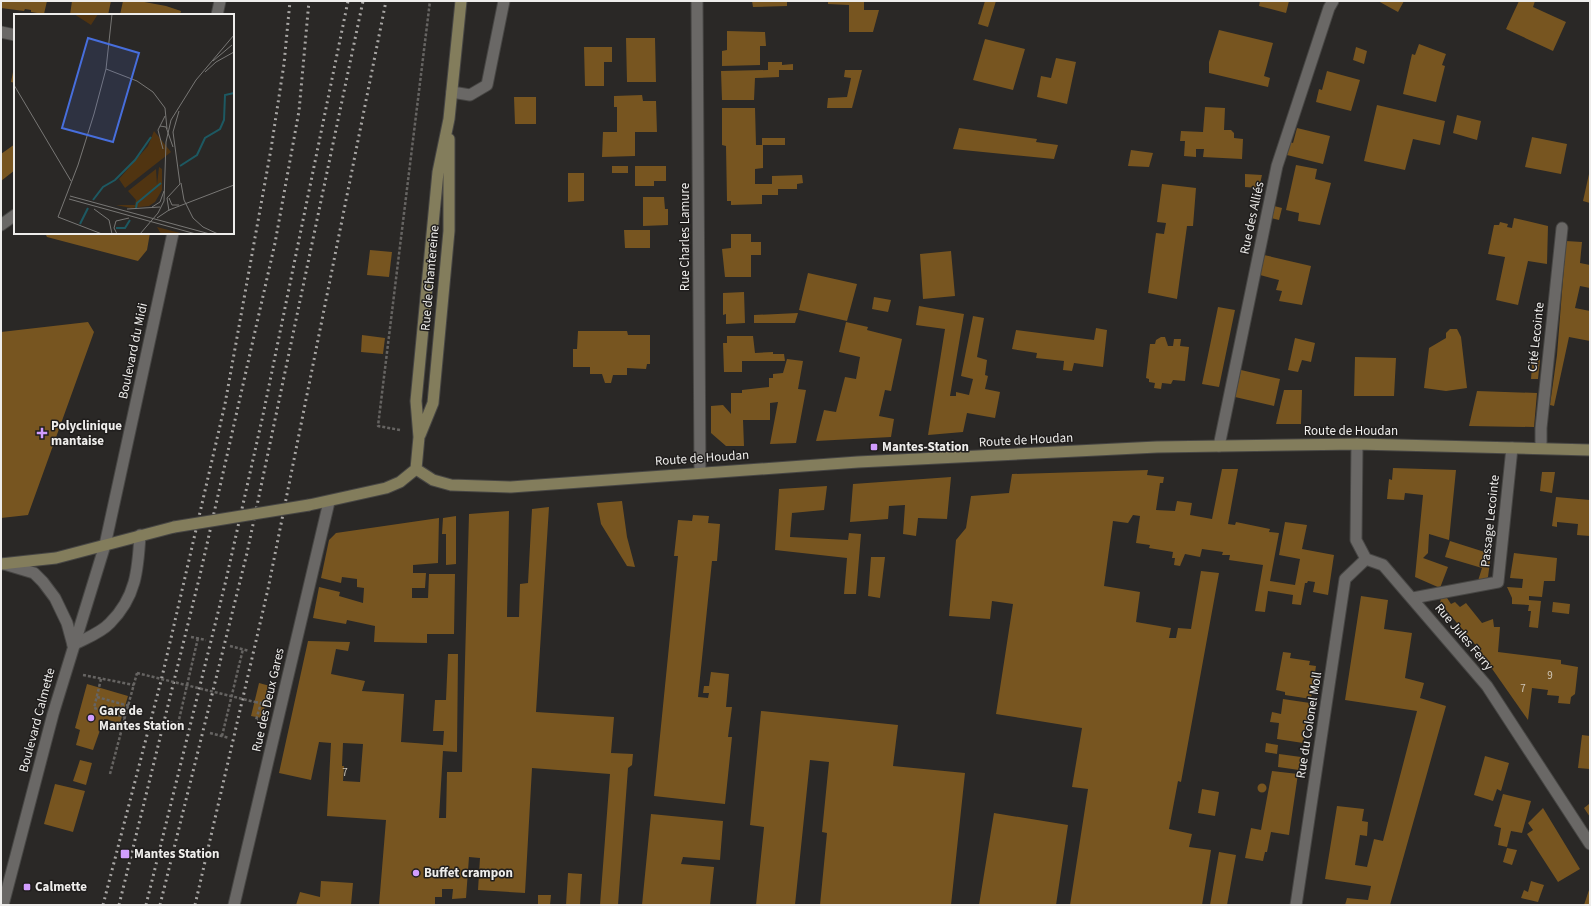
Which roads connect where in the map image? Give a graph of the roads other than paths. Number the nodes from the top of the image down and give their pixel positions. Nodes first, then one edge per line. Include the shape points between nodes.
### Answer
1 (220, 1) edge
2 (461, 1) edge
3 (504, 1) edge
4 (697, 1) edge
5 (1333, 1) edge
6 (217, 14) edge
7 (1, 32) edge
8 (14, 35) edge
9 (452, 92) junction
10 (449, 118) junction
11 (14, 216) edge
12 (1, 225) edge
13 (1562, 228) dead end
14 (172, 234) edge
15 (419, 437) junction
16 (1356, 444) junction
17 (1218, 446) junction
18 (1512, 448) junction
19 (1541, 448) junction
20 (1590, 450) edge
21 (416, 469) junction
22 (700, 472) junction
23 (329, 502) junction
24 (140, 535) junction
25 (105, 545) junction
26 (1366, 558) junction
27 (1, 564) edge
28 (1413, 598) junction
29 (73, 645) junction
30 (1590, 844) edge
31 (3, 905) edge
32 (234, 905) edge
33 (1296, 905) edge

1 - 6 street
2 - 9 main road, Rue de Chantereine
3 - 9 street via 487,85 470,95
4 - 22 street, Rue Charles Lamure
5 - 17 street, Rue des Alliés via 1277,166
7 - 8 street
9 - 10 main road, Rue de Chantereine
10 - 15 main road, Rue de Chantereine via 438,172 417,388
10 - 15 main road, Rue de Chantereine via 449,231 433,403
11 - 12 street
13 - 19 street, Cité Lecointe
14 - 25 street, Boulevard du Midi
15 - 21 main road, Rue de Chantereine
16 - 17 main road, Route de Houdan
16 - 18 main road, Route de Houdan
16 - 26 street via 1356,540
17 - 22 main road, Route de Houdan via 858,462
18 - 19 main road, Route de Houdan
18 - 28 street, Passage Lecointe via 1498,582
19 - 20 main road, Route de Houdan
21 - 22 main road, Route de Houdan via 433,480 473,487 511,487
21 - 23 main road via 400,482 386,488
23 - 24 main road, bridge via 174,527
23 - 32 street, Rue des Deux Gares
24 - 25 main road
24 - 29 street via 138,571 129,597 110,624
25 - 27 main road via 56,558
25 - 29 street, Boulevard Calmette
26 - 28 street, Rue Jules Ferry via 1383,565
26 - 33 street, Rue du Colonel Moll via 1345,579
27 - 29 street via 34,573 43,582 55,598 67,623
28 - 30 street, Rue Jules Ferry via 1487,686
29 - 31 street, Boulevard Calmette

